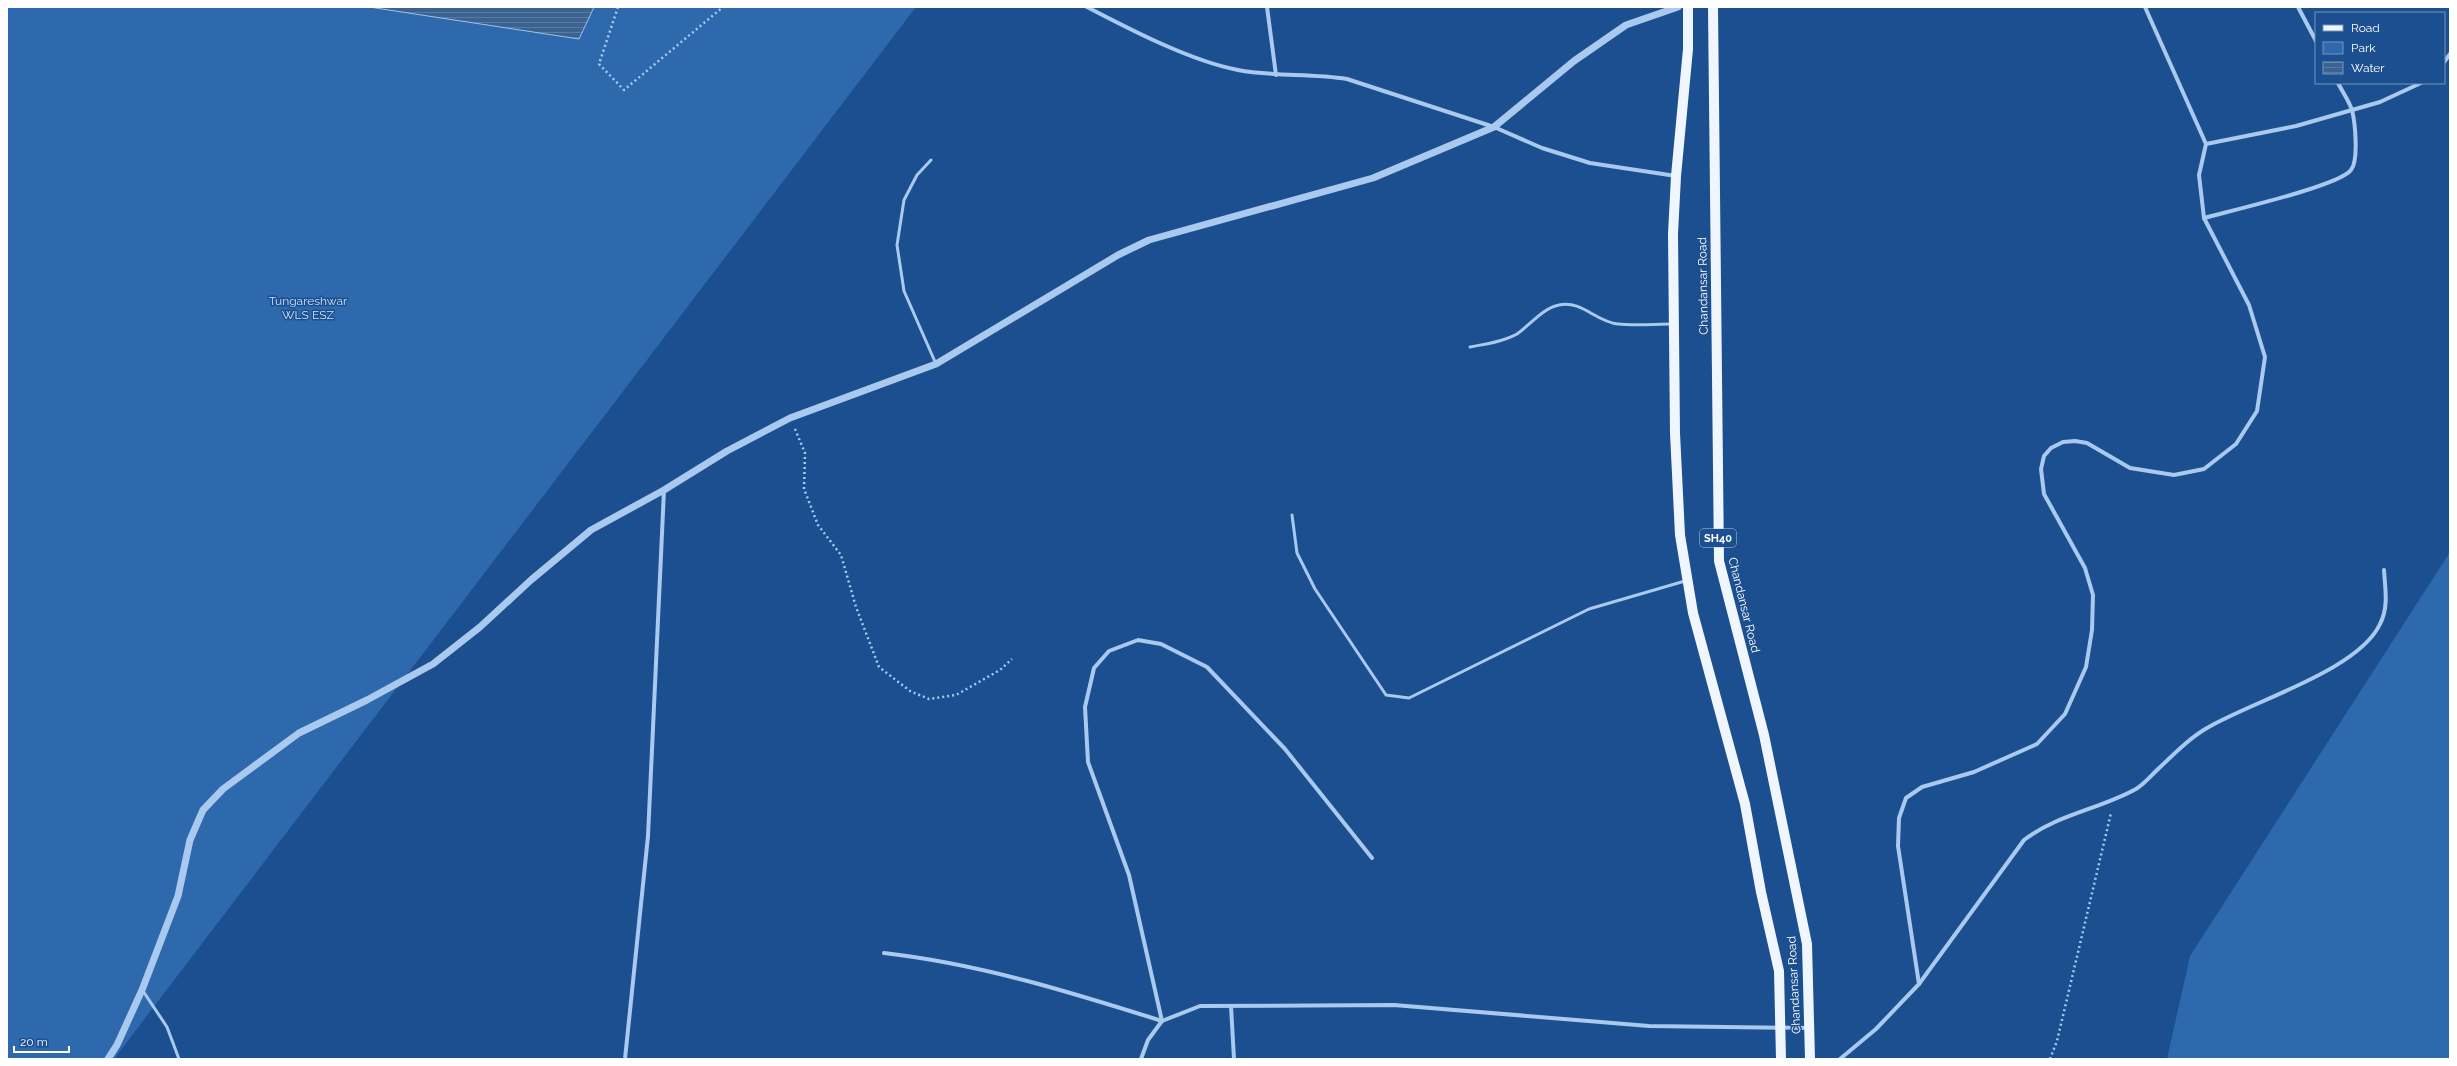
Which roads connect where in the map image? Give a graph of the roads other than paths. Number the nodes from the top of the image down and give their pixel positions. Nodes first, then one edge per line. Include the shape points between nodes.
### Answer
1 (1088, 7) edge
2 (1267, 7) edge
3 (1678, 7) edge
4 (1688, 7) edge
5 (1713, 7) edge
6 (2146, 7) edge
7 (2298, 7) edge
8 (2315, 39) edge
9 (1276, 75) junction
10 (2339, 84) edge
11 (2419, 84) edge
12 (2352, 110) junction
13 (1494, 127) junction
14 (2206, 144) junction
15 (931, 160) dead end
16 (1676, 176) junction
17 (2204, 218) junction
18 (1672, 324) junction
19 (1470, 347) dead end
20 (936, 364) junction
21 (664, 490) junction
22 (1292, 515) dead end
23 (2384, 570) dead end
24 (1687, 580) junction
25 (1372, 858) dead end
26 (884, 953) dead end
27 (1919, 984) junction
28 (142, 990) junction
29 (1231, 1006) junction
30 (1162, 1021) junction
31 (1810, 1028) junction
32 (1780, 1029) junction
33 (108, 1059) edge
34 (179, 1059) edge
35 (625, 1059) edge
36 (1141, 1059) edge
37 (1234, 1059) edge
38 (1781, 1059) edge
39 (1810, 1059) edge
40 (1840, 1059) edge

1 - 9 street via 1204,61 1238,70
2 - 9 street
3 - 13 street via 1626,25 1574,61
4 - 16 main road via 1688,49
5 - 31 main road, Chandansar Road / SH40 via 1719,561 1764,735 1807,944
6 - 14 street
7 - 8 street
9 - 13 street via 1347,79
10 - 12 street
11 - 12 street via 2380,102
12 - 14 street via 2296,126
12 - 17 street via 2356,154 2352,169 2345,176 2291,195
13 - 16 street via 1542,148 1590,163
13 - 20 street via 1372,178 1149,240 1118,255
14 - 17 street via 2199,174
15 - 20 lane via 917,175 904,200 897,245 904,291
16 - 18 main road
17 - 27 street via 2249,305 2264,357 2257,410 2236,444 2204,469 2174,475 2130,468 2086,444 2075,441 2057,445 2044,456 2041,469 2044,494 2085,568 2093,594 2092,630 2086,667 2065,714 2037,744 1974,772 1922,787 1906,798 1899,818 1898,846
18 - 19 lane via 1617,324 1599,320 1584,308 1568,303 1557,305 1543,313 1516,334
18 - 24 main road via 1680,535
20 - 21 street via 790,418 727,451
21 - 28 street via 591,530 480,627 433,664 299,733 223,789 203,810 190,840 178,896
21 - 35 street via 648,836
22 - 24 lane via 1297,553 1315,589 1386,695 1398,698 1410,698 1589,609
23 - 27 street via 2386,603 2380,624 2364,645 2319,676 2235,712 2205,729 2138,788 2114,800 2039,828 2024,840
24 - 32 main road via 1693,613 1745,804 1779,971
25 - 30 street via 1285,748 1207,667 1162,644 1138,640 1109,651 1094,668 1085,707 1088,762 1129,875
26 - 30 street via 933,958 1048,985
27 - 40 street via 1876,1029
28 - 33 street
28 - 34 lane via 167,1027
29 - 30 street via 1200,1006
29 - 32 street via 1394,1005 1650,1026
29 - 37 street
30 - 36 street via 1148,1040
31 - 32 street
31 - 39 main road, Chandansar Road / SH40
32 - 38 main road

